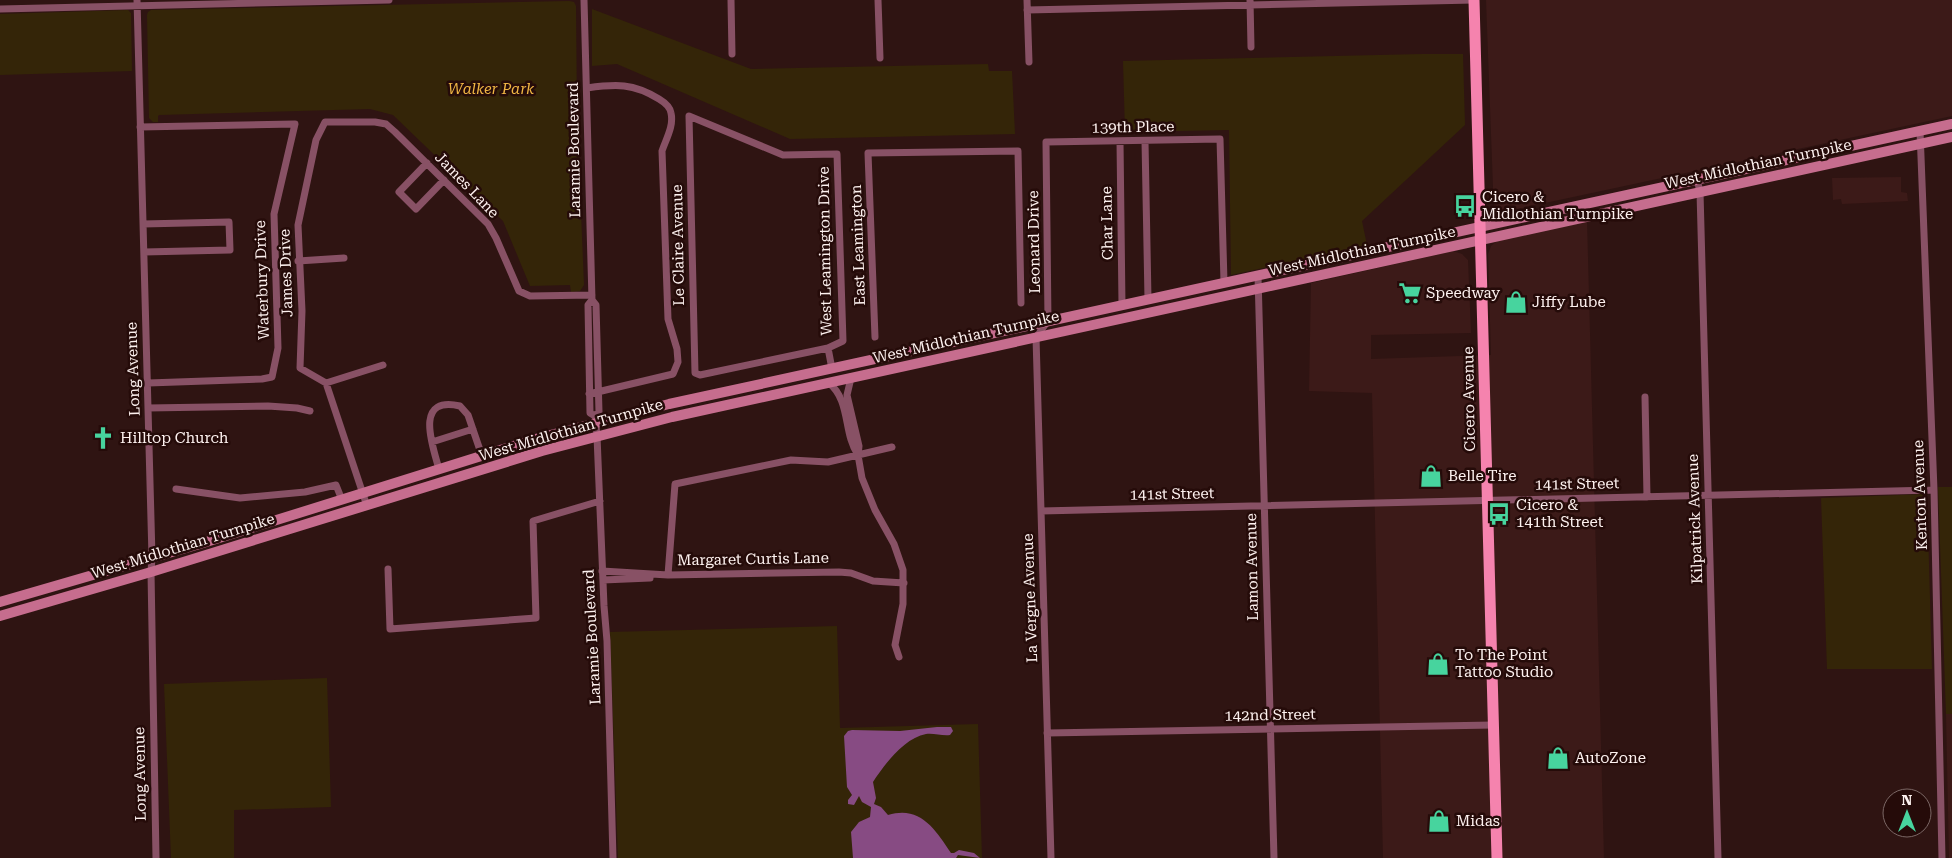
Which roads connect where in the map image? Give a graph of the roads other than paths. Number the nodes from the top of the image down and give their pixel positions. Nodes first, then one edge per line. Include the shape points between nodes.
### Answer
1 (389, 0) edge
2 (584, 0) edge
3 (731, 0) edge
4 (878, 0) edge
5 (1027, 0) edge
6 (1474, 0) edge
7 (1250, 2) edge
8 (137, 3) edge
9 (0, 9) edge
10 (1027, 10) junction
11 (1252, 47) dead end
12 (732, 54) dead end
13 (880, 58) dead end
14 (1029, 62) dead end
15 (587, 88) junction
16 (325, 122) joint
17 (1952, 124) edge
18 (140, 127) junction
19 (1920, 130) junction
20 (1952, 137) edge
21 (1120, 141) junction
22 (1145, 141) junction
23 (1046, 142) joint
24 (1921, 144) junction
25 (838, 154) joint
26 (427, 163) junction
27 (1697, 179) junction
28 (444, 180) junction
29 (1700, 192) junction
30 (143, 224) junction
31 (1480, 226) junction
32 (1480, 240) junction
33 (144, 252) junction
34 (344, 258) dead end
35 (298, 261) junction
36 (1258, 276) junction
37 (1224, 282) junction
38 (1259, 289) junction
39 (592, 297) junction
40 (1148, 299) junction
41 (1021, 303) dead end
42 (1122, 305) junction
43 (1048, 321) junction
44 (876, 336) dead end
45 (1036, 337) junction
46 (828, 348) junction
47 (384, 365) dead end
48 (832, 369) junction
49 (851, 378) junction
50 (840, 380) junction
51 (148, 383) junction
52 (326, 383) junction
53 (829, 383) junction
54 (598, 392) junction
55 (589, 394) junction
56 (1645, 397) dead end
57 (148, 408) junction
58 (310, 411) dead end
59 (595, 419) junction
60 (473, 429) junction
61 (597, 436) junction
62 (432, 442) junction
63 (892, 447) dead end
64 (482, 456) junction
65 (858, 456) junction
66 (439, 470) junction
67 (176, 489) dead end
68 (1934, 490) junction
69 (363, 493) junction
70 (1708, 495) junction
71 (1647, 496) junction
72 (342, 500) junction
73 (600, 501) junction
74 (1487, 501) junction
75 (367, 506) junction
76 (1265, 506) junction
77 (1041, 510) junction
78 (152, 557) junction
79 (388, 569) dead end
80 (602, 571) junction
81 (150, 572) junction
82 (668, 575) junction
83 (602, 580) junction
84 (904, 583) junction
85 (0, 602) edge
86 (0, 616) edge
87 (899, 657) dead end
88 (1493, 724) junction
89 (1270, 729) junction
90 (1048, 733) junction
91 (156, 858) edge
92 (614, 858) edge
93 (1050, 858) edge
94 (1274, 858) edge
95 (1496, 858) edge
96 (1718, 858) edge
97 (1942, 858) edge

1 - 8 street
2 - 15 street, Laramie Boulevard
3 - 12 street
4 - 13 street
5 - 10 street
6 - 7 street
6 - 31 main road, Cicero Avenue
7 - 10 street
7 - 11 street
8 - 9 street
8 - 18 street, Long Avenue
10 - 14 street
15 - 39 street, Laramie Boulevard
15 - 54 street via 610,85 641,90 665,103 672,114 662,151 668,319 676,349 676,370 673,374
16 - 26 street, James Lane via 386,124
16 - 35 street, James Drive via 316,140 298,224
17 - 19 main road, West Midlothian Turnpike
18 - 30 street, Long Avenue
18 - 51 street, Waterbury Drive via 295,124 274,214 278,348 272,377
19 - 24 street, Kenton Avenue
19 - 27 main road, West Midlothian Turnpike
20 - 24 main road, West Midlothian Turnpike
21 - 22 street, 139th Place
21 - 23 street, 139th Place
21 - 42 street, Char Lane
22 - 37 street, 139th Place via 1220,139
22 - 40 street
23 - 43 street, Leonard Drive
24 - 29 main road, West Midlothian Turnpike
24 - 68 street, Kenton Avenue
25 - 46 street, West Leamington Drive via 844,341
25 - 46 street, Le Claire Avenue via 783,155 689,116 695,373 700,375
26 - 28 street, James Lane
26 - 28 street via 399,192 416,209
27 - 29 street, Kilpatrick Avenue
27 - 31 main road, West Midlothian Turnpike
28 - 39 street, James Lane via 488,224 519,290 530,296
29 - 32 main road, West Midlothian Turnpike
29 - 70 street, Kilpatrick Avenue
30 - 33 street, Long Avenue
30 - 33 street via 230,222 230,250
31 - 32 main road, Cicero Avenue
31 - 36 main road, West Midlothian Turnpike
32 - 38 main road, West Midlothian Turnpike
32 - 74 main road, Cicero Avenue
33 - 51 street, Long Avenue
34 - 35 street
35 - 52 street, James Drive via 302,311 300,368
36 - 37 main road, West Midlothian Turnpike
36 - 38 street, Lamon Avenue
37 - 40 main road, West Midlothian Turnpike
38 - 45 main road, West Midlothian Turnpike
38 - 76 street, Lamon Avenue
39 - 54 street, Laramie Boulevard via 596,305
39 - 55 street, Laramie Boulevard via 588,305
40 - 42 main road, West Midlothian Turnpike
41 - 44 street, East Leamington via 1018,151 868,153
42 - 43 main road, West Midlothian Turnpike
43 - 45 street
43 - 48 main road, West Midlothian Turnpike
45 - 49 main road, West Midlothian Turnpike
45 - 77 street, La Vergne Avenue
46 - 48 street, West Leamington Drive
47 - 52 street
48 - 50 main road
48 - 59 main road, West Midlothian Turnpike
49 - 50 main road, West Midlothian Turnpike
49 - 65 street via 847,395 859,446
50 - 53 main road, West Midlothian Turnpike
51 - 57 street, Long Avenue
52 - 69 street
53 - 61 main road, West Midlothian Turnpike
53 - 65 street via 841,398 852,447
54 - 55 street
54 - 59 street, Laramie Boulevard via 599,412
55 - 59 street, Laramie Boulevard via 590,413
56 - 71 street
57 - 58 street via 274,406
57 - 78 street, Long Avenue
59 - 61 street, Laramie Boulevard
59 - 64 main road, West Midlothian Turnpike
60 - 62 street
60 - 62 street via 464,409 453,404 440,406 430,415
60 - 64 street
61 - 73 street, Laramie Boulevard
61 - 75 main road, West Midlothian Turnpike
62 - 66 street
63 - 65 street
64 - 66 main road, West Midlothian Turnpike
65 - 82 street via 822,462 790,460 675,484
65 - 84 street via 869,497 900,557
66 - 69 main road, West Midlothian Turnpike
67 - 72 street via 240,498 305,492 336,485
68 - 70 street, 141st Street
68 - 97 street, Kenton Avenue
69 - 72 main road, West Midlothian Turnpike
69 - 75 street
70 - 71 street, 141st Street
70 - 96 street, Kilpatrick Avenue
71 - 74 street, 141st Street
72 - 78 main road, West Midlothian Turnpike
73 - 79 street via 533,521 536,618 390,629
73 - 80 street, Laramie Boulevard
74 - 76 street, 141st Street
74 - 88 main road, Cicero Avenue
75 - 81 main road, West Midlothian Turnpike
76 - 77 street, 141st Street
76 - 89 street, Lamon Avenue
77 - 90 street, La Vergne Avenue
78 - 81 street, Long Avenue
78 - 85 main road, West Midlothian Turnpike
80 - 82 street, Margaret Curtis Lane
80 - 83 street, Laramie Boulevard
81 - 86 main road, West Midlothian Turnpike
81 - 91 street, Long Avenue
82 - 83 street
82 - 84 street, Margaret Curtis Lane via 826,571 846,572 882,583
83 - 92 street, Laramie Boulevard
84 - 87 street via 895,645
88 - 89 street, 142nd Street
88 - 95 main road, Cicero Avenue
89 - 90 street, 142nd Street
89 - 94 street, Lamon Avenue
90 - 93 street, La Vergne Avenue

